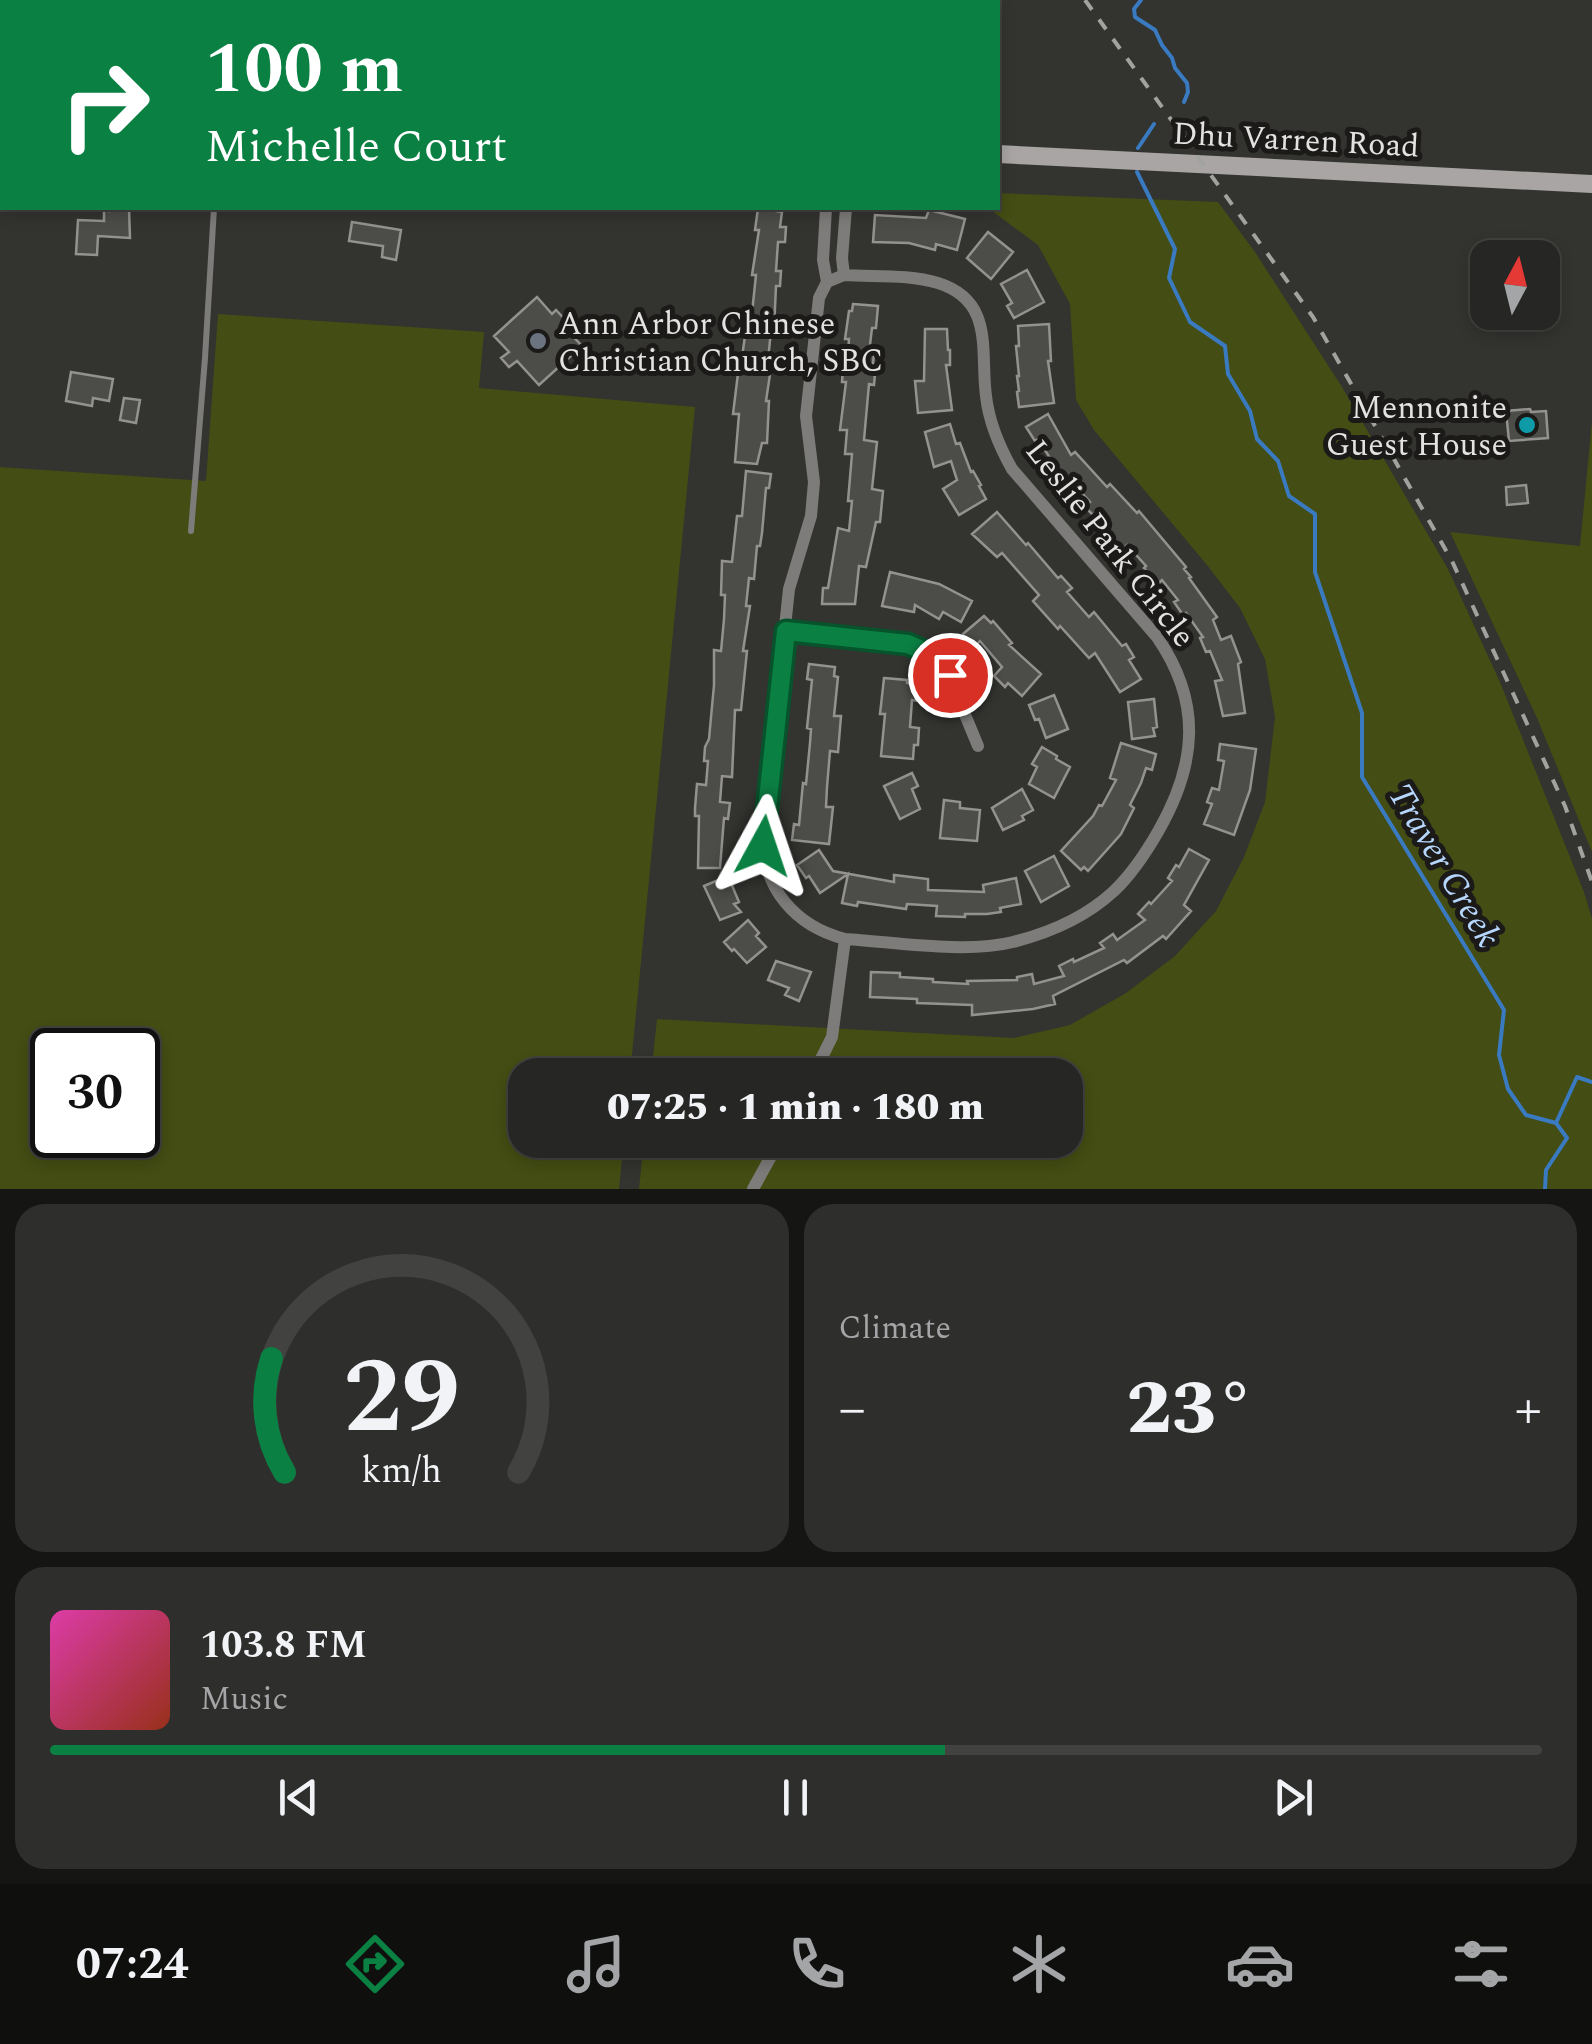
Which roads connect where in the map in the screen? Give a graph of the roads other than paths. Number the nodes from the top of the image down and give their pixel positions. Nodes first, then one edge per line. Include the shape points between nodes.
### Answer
1 (1000, 154) edge
2 (1592, 184) edge
3 (214, 210) edge
4 (826, 210) edge
5 (846, 210) edge
6 (825, 225) junction
7 (844, 226) junction
8 (844, 275) junction
9 (828, 282) junction
10 (191, 531) dead end
11 (786, 631) junction
12 (978, 746) dead end
13 (846, 938) junction
14 (822, 1058) edge
15 (770, 1158) edge
16 (753, 1189) edge

1 - 2 main road, Dhu Varren Road
3 - 10 lane
4 - 6 street, Leslie Park Circle
5 - 7 street
6 - 7 street
6 - 9 street, Leslie Park Circle
7 - 8 street
8 - 9 street, Leslie Park Circle
8 - 13 street, Leslie Park Circle via 938,283 973,308 984,332 989,412 1004,454 1168,653 1182,682 1189,734 1184,775 1162,825 1115,891 1090,910 1003,944
9 - 11 street, Leslie Park Circle via 819,298 806,416 811,516 790,589
11 - 12 street via 928,651 944,664
11 - 13 street, Leslie Park Circle via 764,858 775,888 797,916
13 - 14 street via 832,1038
15 - 16 street

